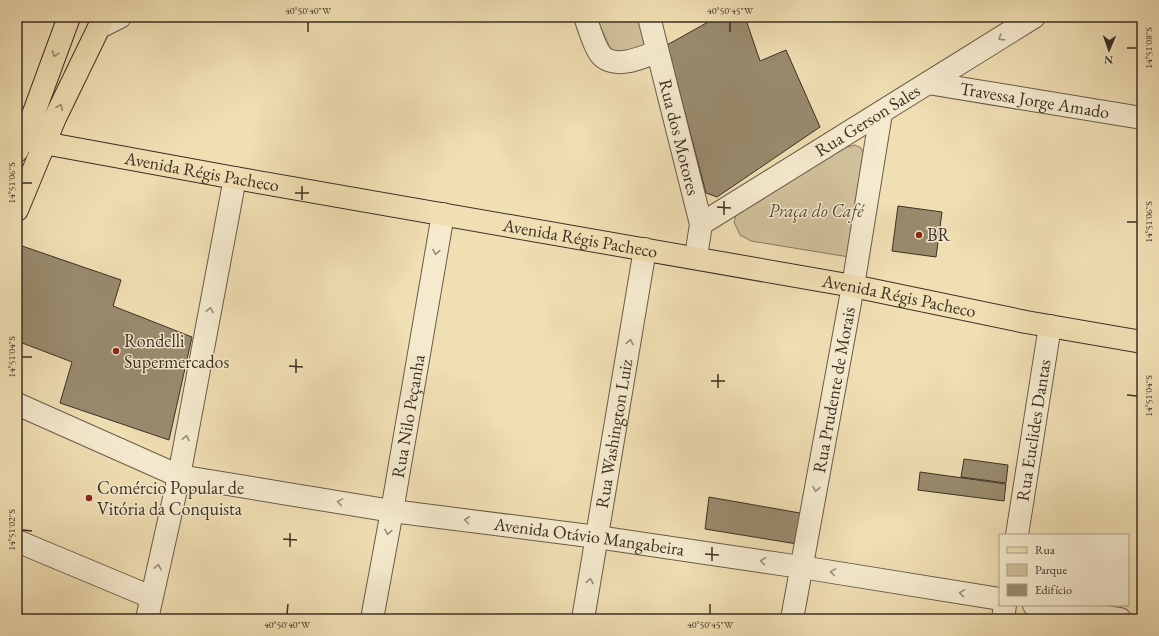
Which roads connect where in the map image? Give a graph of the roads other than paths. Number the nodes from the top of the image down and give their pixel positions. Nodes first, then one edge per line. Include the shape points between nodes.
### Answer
1 (68, 17) edge
2 (120, 17) edge
3 (585, 17) edge
4 (649, 17) edge
5 (1034, 17) edge
6 (102, 22) edge
7 (658, 52) junction
8 (928, 83) junction
9 (881, 113) junction
10 (1142, 118) edge
11 (19, 143) edge
12 (44, 143) junction
13 (235, 178) junction
14 (17, 210) edge
15 (443, 214) junction
16 (701, 224) junction
17 (645, 249) junction
18 (696, 257) junction
19 (853, 286) junction
20 (1050, 326) junction
21 (1142, 342) edge
22 (17, 404) edge
23 (179, 476) junction
24 (392, 511) junction
25 (1017, 534) edge
26 (597, 537) junction
27 (17, 540) edge
28 (801, 567) junction
29 (151, 597) junction
30 (999, 600) edge
31 (1005, 606) edge
32 (1040, 606) edge
33 (147, 619) edge
34 (372, 619) edge
35 (583, 619) edge
36 (792, 619) edge
37 (1003, 619) edge
38 (1120, 619) edge

1 -> 11 main road via 33,115
2 - 6 street
3 - 7 street via 599,50 611,61 630,61
4 - 7 street, Rua dos Motores
5 -> 8 street, Rua Gerson Sales
12 -> 6 main road
7 - 16 street, Rua dos Motores
8 - 9 street, Rua Gerson Sales
8 - 10 street, Travessa Jorge Amado
9 - 16 street, Rua Gerson Sales
9 - 19 street, Rua Prudente de Morais
11 - 12 main road, Avenida Régis Pacheco
12 - 13 main road, Avenida Régis Pacheco
12 - 14 main road
13 - 15 main road, Avenida Régis Pacheco
23 -> 13 street
15 - 17 main road, Avenida Régis Pacheco
15 -> 24 street, Rua Nilo Peçanha
16 - 18 street, Rua dos Motores
17 - 18 main road, Avenida Régis Pacheco
26 -> 17 street, Rua Washington Luiz
18 - 19 main road, Avenida Régis Pacheco
19 - 20 main road, Avenida Régis Pacheco
19 -> 28 street, Rua Prudente de Morais
20 - 21 main road, Avenida Régis Pacheco
20 - 25 street, Rua Euclides Dantas
22 - 23 street, Avenida Otávio Mangabeira
24 -> 23 street, Avenida Otávio Mangabeira
29 -> 23 street
26 -> 24 street, Avenida Otávio Mangabeira
24 -> 34 street, Rua Nilo Peçanha
28 -> 26 street, Avenida Otávio Mangabeira
35 -> 26 street, Rua Washington Luiz
27 - 29 street
30 -> 28 street, Avenida Otávio Mangabeira
28 - 36 street, Rua Prudente de Morais
29 - 33 street
31 - 37 street
32 - 38 street

